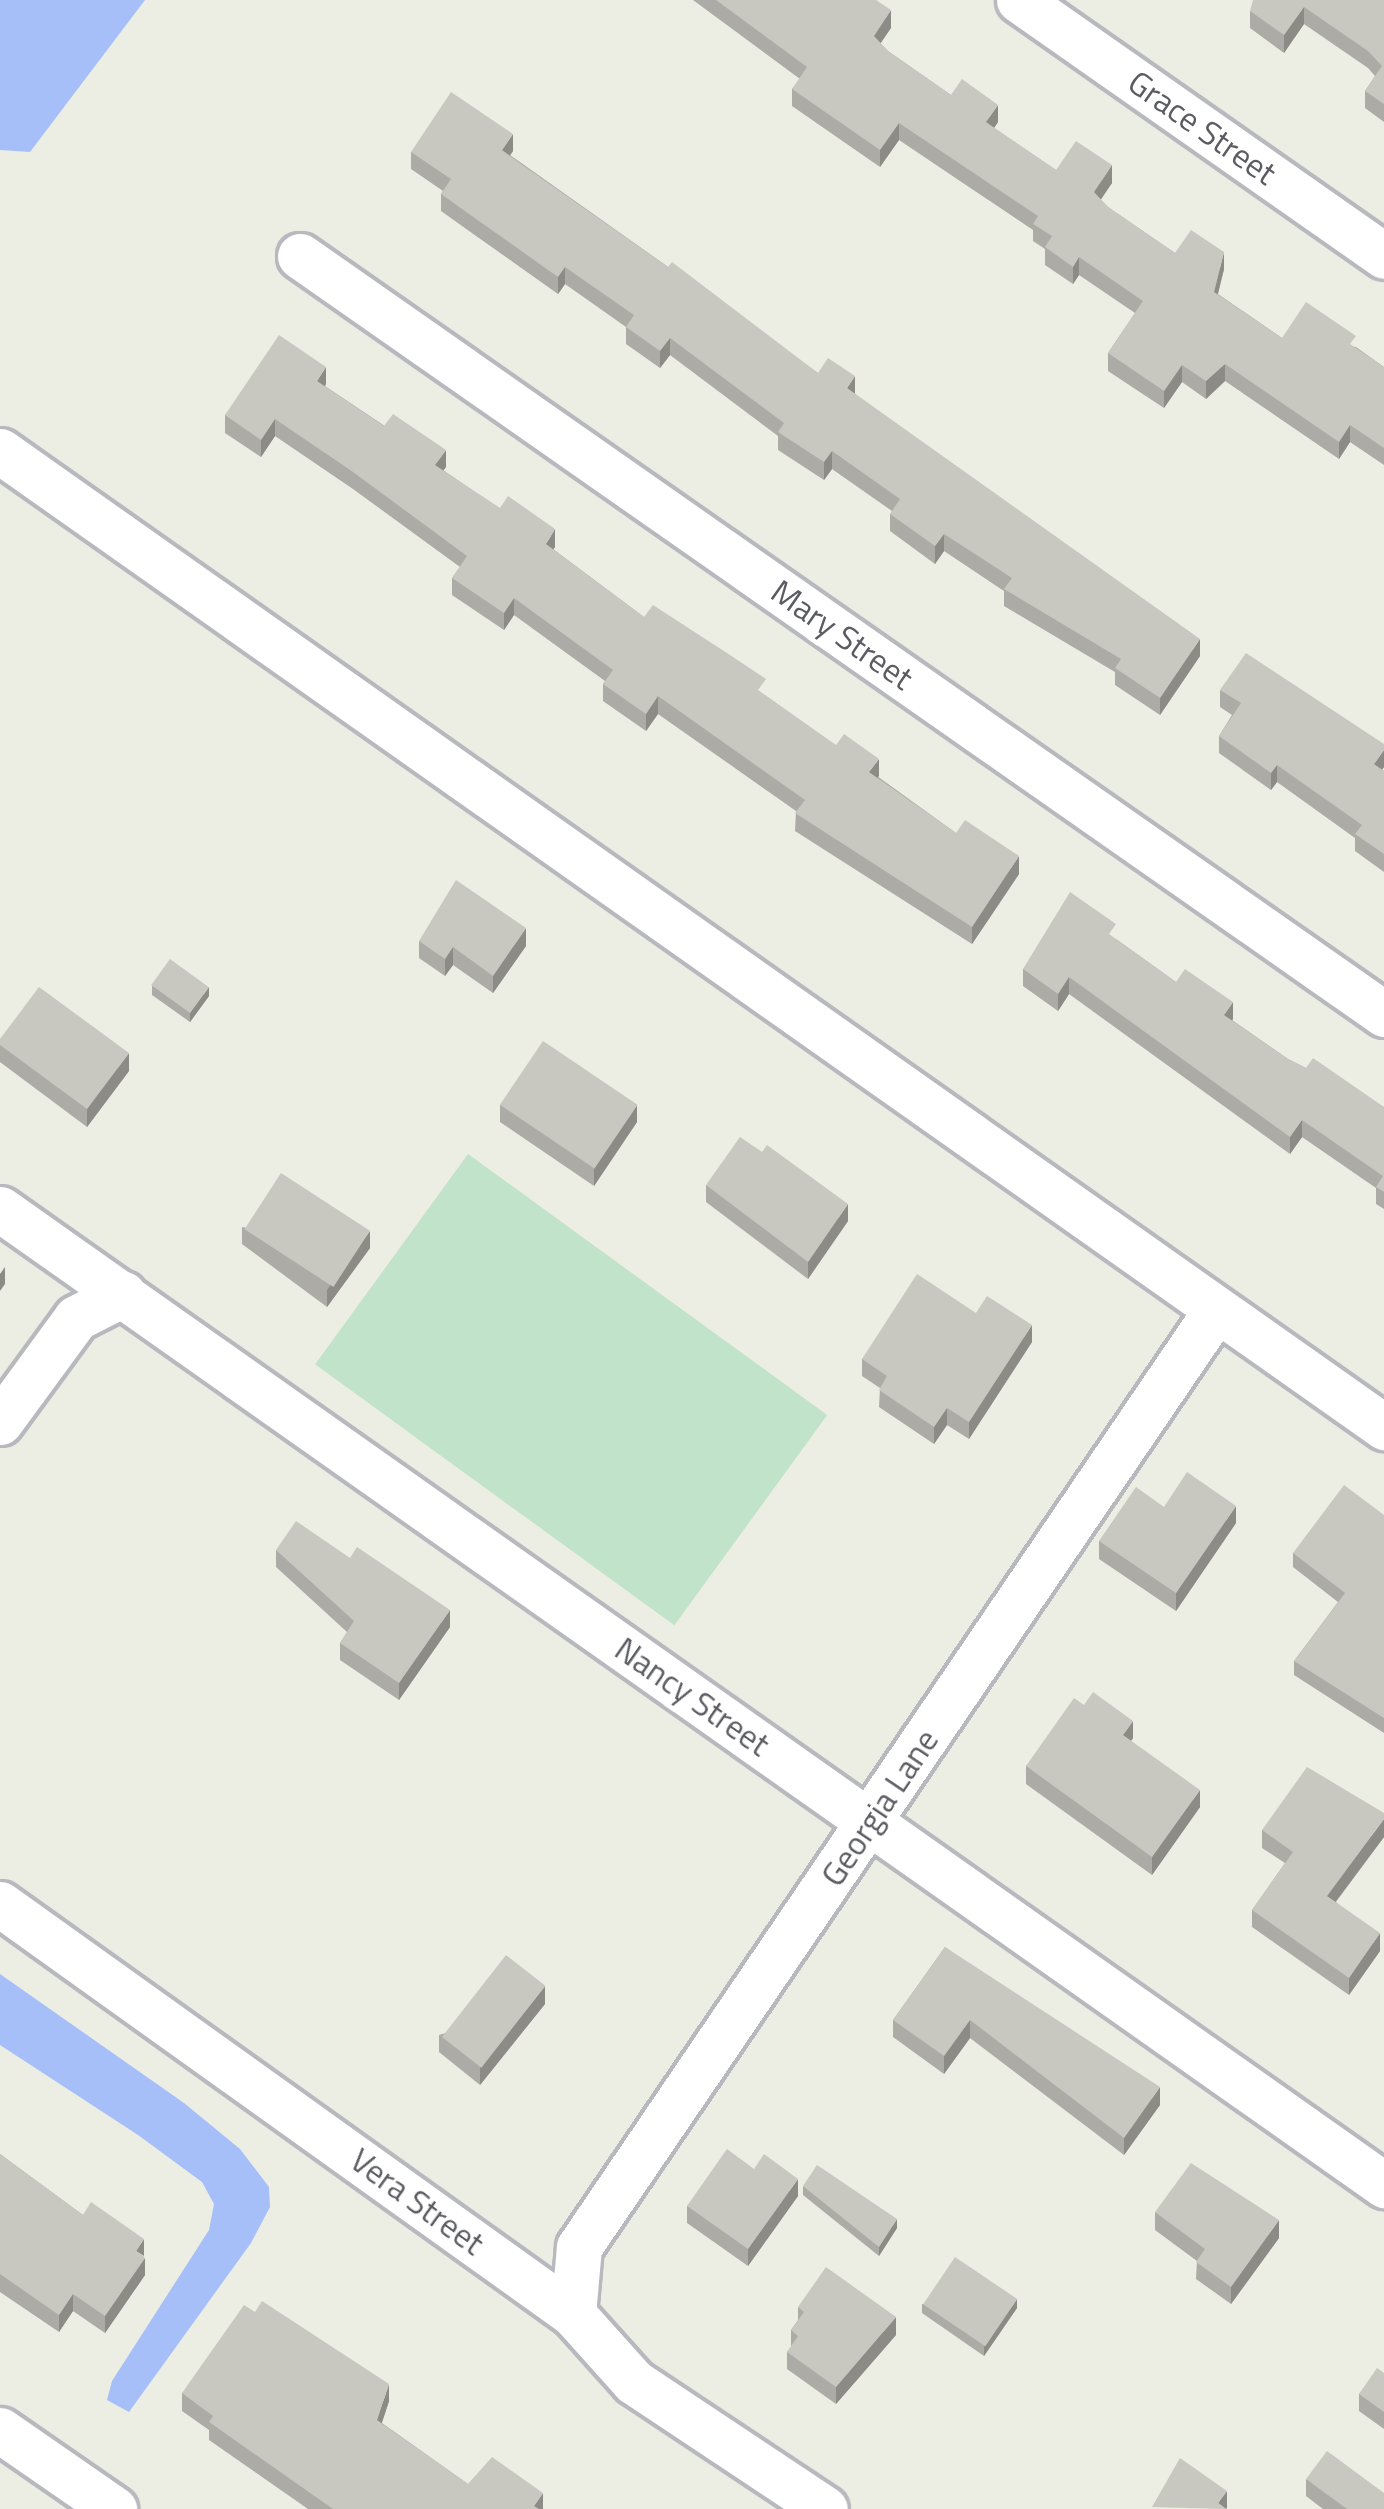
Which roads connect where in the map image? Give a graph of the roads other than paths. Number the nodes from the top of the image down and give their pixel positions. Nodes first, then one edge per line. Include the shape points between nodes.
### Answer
1 (1019, 0) edge
2 (299, 256) dead end
3 (1384, 256) edge
4 (0, 451) edge
5 (1384, 1013) edge
6 (0, 1209) edge
7 (124, 1294) junction
8 (1216, 1310) junction
9 (0, 1422) edge
10 (1384, 1427) edge
11 (870, 1824) junction
12 (0, 1904) edge
13 (1384, 2185) edge
14 (573, 2314) junction
15 (0, 2430) edge
16 (114, 2509) edge
17 (825, 2509) edge

1 - 3 street, Grace Street
2 - 5 street, Mary Street
4 - 8 street
6 - 7 street, Nancy Street
7 - 9 street via 76,1318
7 - 11 street, Nancy Street
8 - 10 street
8 - 11 street, Georgia Lane
11 - 13 street, Nancy Street
11 - 14 street, Georgia Lane via 579,2247
12 - 14 street, Vera Street
14 - 17 street, Vera Street via 634,2382
15 - 16 street

